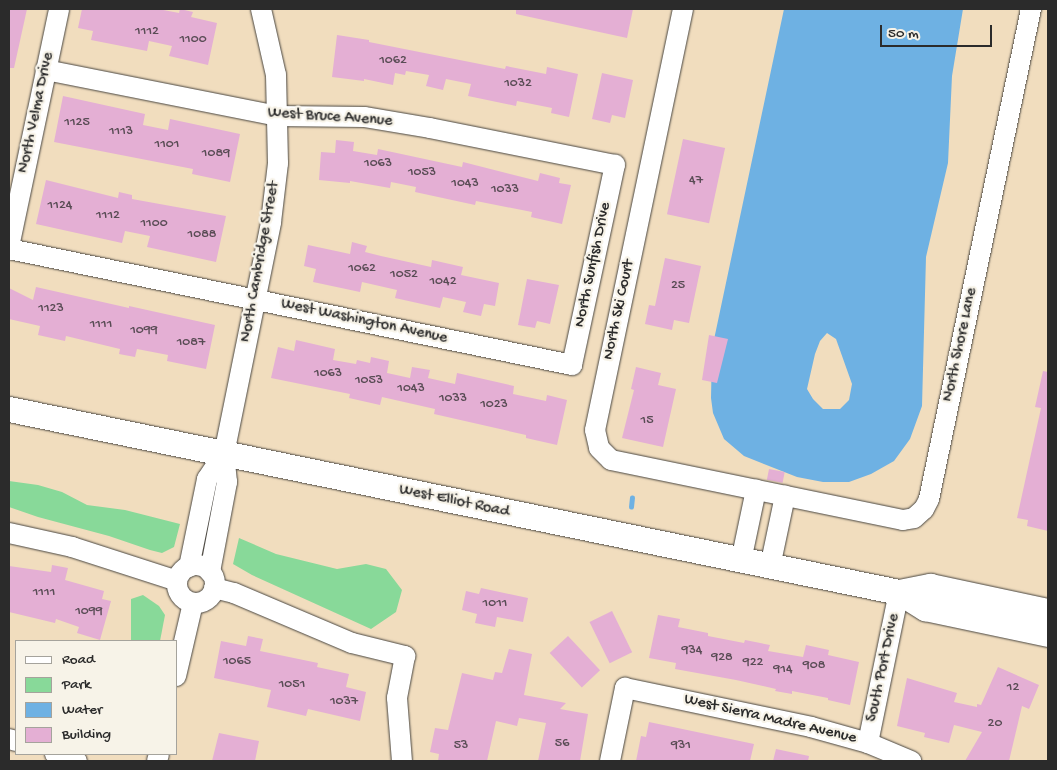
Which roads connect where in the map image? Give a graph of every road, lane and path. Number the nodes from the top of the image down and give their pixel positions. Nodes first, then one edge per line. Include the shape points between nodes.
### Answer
1 (59, 9) edge
2 (261, 9) edge
3 (683, 9) edge
4 (1031, 9) edge
5 (46, 70) junction
6 (278, 116) junction
7 (615, 165) joint
8 (9, 248) edge
9 (255, 300) junction
10 (572, 365) joint
11 (9, 410) edge
12 (224, 454) junction
13 (756, 490) junction
14 (785, 496) junction
15 (9, 533) edge
16 (741, 561) junction
17 (770, 567) junction
18 (183, 574) junction
19 (212, 580) junction
20 (899, 592) junction
21 (193, 603) junction
22 (1048, 611) edge
23 (1048, 634) edge
24 (178, 667) edge
25 (868, 743) junction
26 (58, 755) edge
27 (77, 761) edge
28 (402, 761) edge
29 (610, 761) edge
30 (911, 761) edge

1 - 5 street, North Velma Drive
2 - 6 street, North Cambridge Street via 276,75
3 - 13 street, North Ski Court via 595,440 604,456 611,460
4 - 14 street, North Shore Lane via 929,498 924,509 914,518 903,520
5 - 6 street, West Bruce Avenue
5 - 8 street, North Velma Drive
6 - 7 street, West Bruce Avenue via 364,117
6 - 9 street, North Cambridge Street via 278,163 271,222
7 - 10 street, North Sunfish Drive
8 - 9 street, West Washington Avenue
9 - 10 street, West Washington Avenue
9 - 12 street, North Cambridge Street
11 - 12 main road, West Elliot Road
12 - 16 main road, West Elliot Road
12 - 18 street via 207,479
12 - 19 street via 227,482
13 - 14 street, North Shore Lane
13 - 16 street
14 - 17 street
15 - 18 street
16 - 17 main road, West Elliot Road
17 - 20 main road, West Elliot Road
18 - 19 street via 200,566
18 - 21 street via 179,593
19 - 21 street via 209,598
19 - 28 street via 234,593 352,643 405,656 397,698
20 - 22 main road, West Elliot Road via 930,586
20 - 23 main road, West Elliot Road via 925,608
20 - 25 street, South Port Drive
21 - 24 street
25 - 29 street, West Sierra Madre Avenue via 811,727 625,688
25 - 30 street, West Sierra Madre Avenue
26 - 27 street

